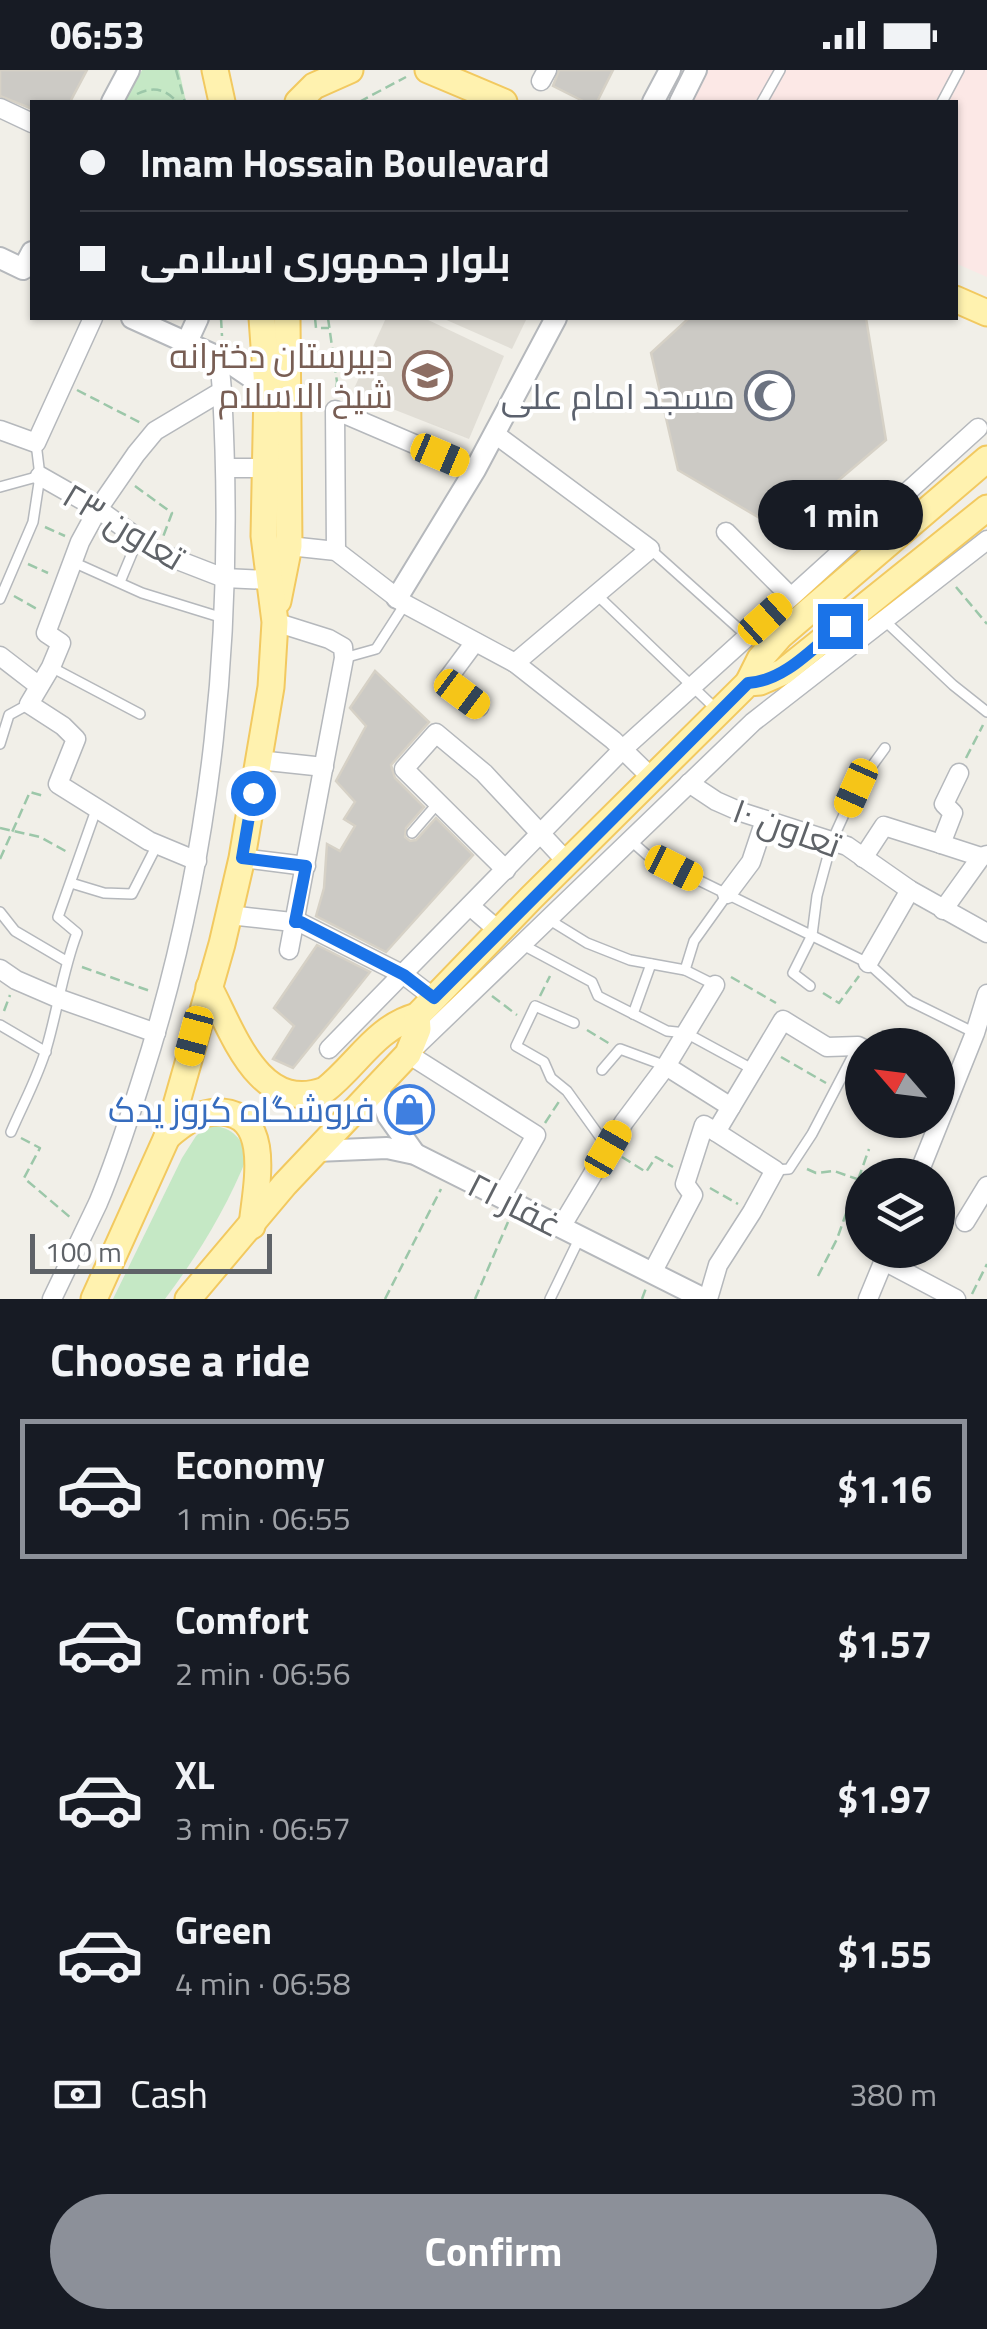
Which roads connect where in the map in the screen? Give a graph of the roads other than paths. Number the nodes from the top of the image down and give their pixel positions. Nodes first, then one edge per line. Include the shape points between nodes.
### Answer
1 (129, 70) edge
2 (215, 70) edge
3 (350, 70) edge
4 (670, 70) edge
5 (696, 70) edge
6 (780, 70) edge
7 (959, 70) edge
8 (417, 73) edge
9 (113, 100) edge
10 (222, 100) edge
11 (300, 100) edge
12 (498, 100) edge
13 (654, 100) edge
14 (681, 100) edge
15 (763, 100) edge
16 (943, 100) edge
17 (0, 108) edge
18 (30, 122) edge
19 (0, 258) edge
20 (29, 265) edge
21 (0, 273) edge
22 (958, 300) edge
23 (987, 314) edge
24 (92, 320) edge
25 (137, 320) edge
26 (197, 320) edge
27 (262, 320) edge
28 (288, 320) edge
29 (555, 320) edge
30 (187, 342) junction
31 (221, 347) junction
32 (267, 388) junction
33 (222, 391) junction
34 (978, 428) dead end
35 (0, 430) edge
36 (494, 434) junction
37 (36, 443) junction
38 (987, 458) edge
39 (226, 468) junction
40 (266, 468) junction
41 (475, 470) junction
42 (40, 476) junction
43 (0, 488) edge
44 (987, 508) edge
45 (98, 509) junction
46 (726, 532) dead end
47 (138, 537) junction
48 (290, 546) junction
49 (650, 548) junction
50 (984, 548) edge
51 (336, 552) junction
52 (73, 562) junction
53 (224, 578) junction
54 (268, 580) junction
55 (120, 582) junction
56 (1, 593) edge
57 (596, 594) junction
58 (790, 596) junction
59 (401, 600) junction
60 (876, 612) junction
61 (223, 618) junction
62 (275, 620) junction
63 (772, 627) junction
64 (747, 636) junction
65 (475, 642) junction
66 (0, 656) edge
67 (344, 658) junction
68 (516, 664) junction
69 (51, 667) junction
70 (748, 683) junction
71 (39, 686) junction
72 (692, 686) junction
73 (29, 704) junction
74 (479, 707) dead end
75 (718, 712) junction
76 (140, 714) dead end
77 (987, 715) edge
78 (0, 744) edge
79 (886, 748) dead end
80 (623, 750) junction
81 (258, 760) junction
82 (324, 768) junction
83 (959, 773) road end
84 (652, 778) junction
85 (689, 783) junction
86 (438, 803) junction
87 (97, 807) junction
88 (765, 820) junction
89 (412, 833) dead end
90 (540, 835) junction
91 (630, 840) junction
92 (832, 842) junction
93 (158, 844) junction
94 (941, 844) junction
95 (984, 856) edge
96 (242, 858) junction
97 (862, 858) junction
98 (197, 860) junction
99 (567, 862) junction
100 (306, 866) junction
101 (506, 870) junction
102 (71, 883) junction
103 (910, 890) junction
104 (728, 894) junction
105 (470, 906) junction
106 (944, 910) junction
107 (0, 912) edge
108 (229, 915) junction
109 (548, 920) junction
110 (295, 922) junction
111 (987, 933) edge
112 (812, 935) junction
113 (510, 938) junction
114 (289, 950) dead end
115 (66, 961) junction
116 (868, 963) junction
117 (651, 964) junction
118 (685, 970) junction
119 (8, 975) edge
120 (404, 975) junction
121 (715, 985) joint
122 (810, 986) road end
123 (210, 987) junction
124 (987, 994) edge
125 (60, 999) junction
126 (425, 1007) junction
127 (363, 1014) junction
128 (633, 1014) junction
129 (0, 1023) edge
130 (574, 1023) road end
131 (156, 1033) junction
132 (686, 1033) junction
133 (981, 1036) edge
134 (376, 1038) junction
135 (845, 1047) edge
136 (329, 1049) dead end
137 (46, 1052) junction
138 (408, 1054) junction
139 (666, 1066) junction
140 (955, 1069) edge
141 (602, 1070) dead end
142 (754, 1070) junction
143 (845, 1073) edge
144 (377, 1086) junction
145 (731, 1107) junction
146 (11, 1132) road end
147 (716, 1132) junction
148 (166, 1137) junction
149 (608, 1149) junction
150 (316, 1151) junction
151 (415, 1154) junction
152 (775, 1170) junction
153 (987, 1186) edge
154 (508, 1201) junction
155 (965, 1222) dead end
156 (252, 1226) junction
157 (570, 1232) junction
158 (881, 1268) edge
159 (907, 1268) edge
160 (652, 1273) junction
161 (191, 1298) edge
162 (52, 1299) edge
163 (94, 1299) edge
164 (550, 1299) edge
165 (706, 1299) edge
166 (868, 1299) edge
167 (956, 1299) edge

1 - 9 street
2 - 10 main road
3 - 11 main road
4 - 13 street
5 - 14 street
6 - 15 lane
7 - 16 lane
8 - 12 main road
17 - 18 street
19 - 20 street
20 - 21 street
22 - 23 main road
24 - 37 street
25 - 30 street
26 - 30 street
27 - 32 main road
28 - 48 main road
29 - 36 street
30 - 31 street
31 - 32 street
31 - 33 street
32 - 40 main road
33 - 39 street
33 - 45 street via 156,431
34 - 58 street
35 - 37 street
36 - 41 street
36 - 49 street
37 - 42 lane
38 - 63 main road
39 - 40 street
39 - 53 street
40 - 54 main road
41 - 51 street via 335,410
41 - 59 street
42 - 43 lane
42 - 45 street, تعاون ۲۳
42 - 56 lane via 33,522
44 - 60 main road
45 - 47 street, تعاون ۲۳
45 - 52 street
46 - 58 street
47 - 53 street, تعاون ۲۳ via 157,552
47 - 55 lane
48 - 51 street
48 - 62 main road
49 - 57 street
49 - 64 lane
50 - 60 street
51 - 59 street
52 - 55 lane
52 - 69 street via 46,633 61,643
53 - 54 street, تعاون ۲۳
53 - 61 street
54 - 62 main road
55 - 61 lane
57 - 68 street
57 - 72 lane
58 - 63 street
59 - 65 street
59 - 67 lane via 376,649
60 - 70 main road via 783,672
60 - 77 lane
60 - 85 street
61 - 98 street via 214,756
62 - 67 street via 343,647
62 - 81 main road
63 - 64 street
63 - 70 main road
64 - 72 street
65 - 68 street
65 - 74 street via 446,681
66 - 71 street
67 - 82 street
68 - 80 street
69 - 71 street
69 - 76 lane
70 - 75 main road
71 - 73 street
72 - 75 lane
72 - 80 street
73 - 78 lane via 9,715
73 - 87 street via 76,739 58,784
75 - 84 main road
79 - 92 lane via 856,788
80 - 84 street
80 - 90 street
81 - 82 street
81 - 96 main road
82 - 100 street
83 - 94 street via 944,804 954,812
84 - 99 main road
85 - 88 street, تعاون ۱۰
85 - 91 street
86 - 89 lane
86 - 90 street via 404,769 436,733 484,773
86 - 101 street
87 - 93 street
87 - 102 lane
88 - 92 street, تعاون ۱۰
88 - 104 street via 751,862
90 - 99 street
90 - 101 street
91 - 104 lane
91 - 109 street
92 - 97 street, تعاون ۱۰
92 - 112 lane
93 - 98 street
93 - 102 lane via 132,894
94 - 95 street
94 - 97 street via 884,826
95 - 106 street
96 - 100 street
96 - 108 main road
97 - 103 street, تعاون ۱۰
98 - 131 street
99 - 113 main road
100 - 110 street
101 - 105 street
102 - 115 lane via 58,917 77,933
103 - 106 street, تعاون ۱۰
103 - 116 street
104 - 112 lane
104 - 118 lane via 694,941
105 - 113 street
105 - 120 street
106 - 111 street, تعاون ۱۰
107 - 115 lane via 15,931
108 - 110 street
108 - 123 main road
109 - 113 street
109 - 117 lane via 587,944
110 - 114 street
110 - 120 street
112 - 116 lane
112 - 122 lane via 793,973
113 - 126 main road
113 - 128 lane via 592,982 598,996
113 - 138 street via 478,986
115 - 125 lane
116 - 133 lane via 910,1001
117 - 118 lane
117 - 128 lane
118 - 121 lane
119 - 125 street
120 - 126 street
120 - 127 street
121 - 132 street
123 - 134 main road via 252,1067 279,1090 325,1090
123 - 148 main road
124 - 133 street
125 - 131 street
125 - 137 lane
126 - 134 main road
126 - 138 main road
127 - 134 street
127 - 136 street
128 - 132 lane
129 - 137 lane
130 - 149 lane via 535,1006 516,1046 544,1062
131 - 162 street via 98,1202
132 - 139 street
132 - 142 lane
133 - 140 street
135 - 142 street via 827,1046 783,1020
137 - 146 lane
138 - 144 main road
138 - 154 street via 536,1136
139 - 141 lane via 620,1049
139 - 145 street
139 - 149 street
142 - 145 street
143 - 152 lane via 788,1169
144 - 150 main road
144 - 151 street via 388,1116
145 - 147 street
147 - 152 street
147 - 160 street via 704,1126 685,1184 694,1195
148 - 156 main road via 212,1112 246,1121 258,1151
148 - 163 main road
149 - 157 street
150 - 151 street, غفار ۲۱ via 387,1148
150 - 156 main road
151 - 154 street, غفار ۲۱
152 - 165 street
153 - 155 street
154 - 157 street, غفار ۲۱
156 - 161 main road
157 - 160 street, غفار ۲۱
157 - 164 lane
158 - 166 street
159 - 167 street
160 - 165 street, غفار ۲۱

